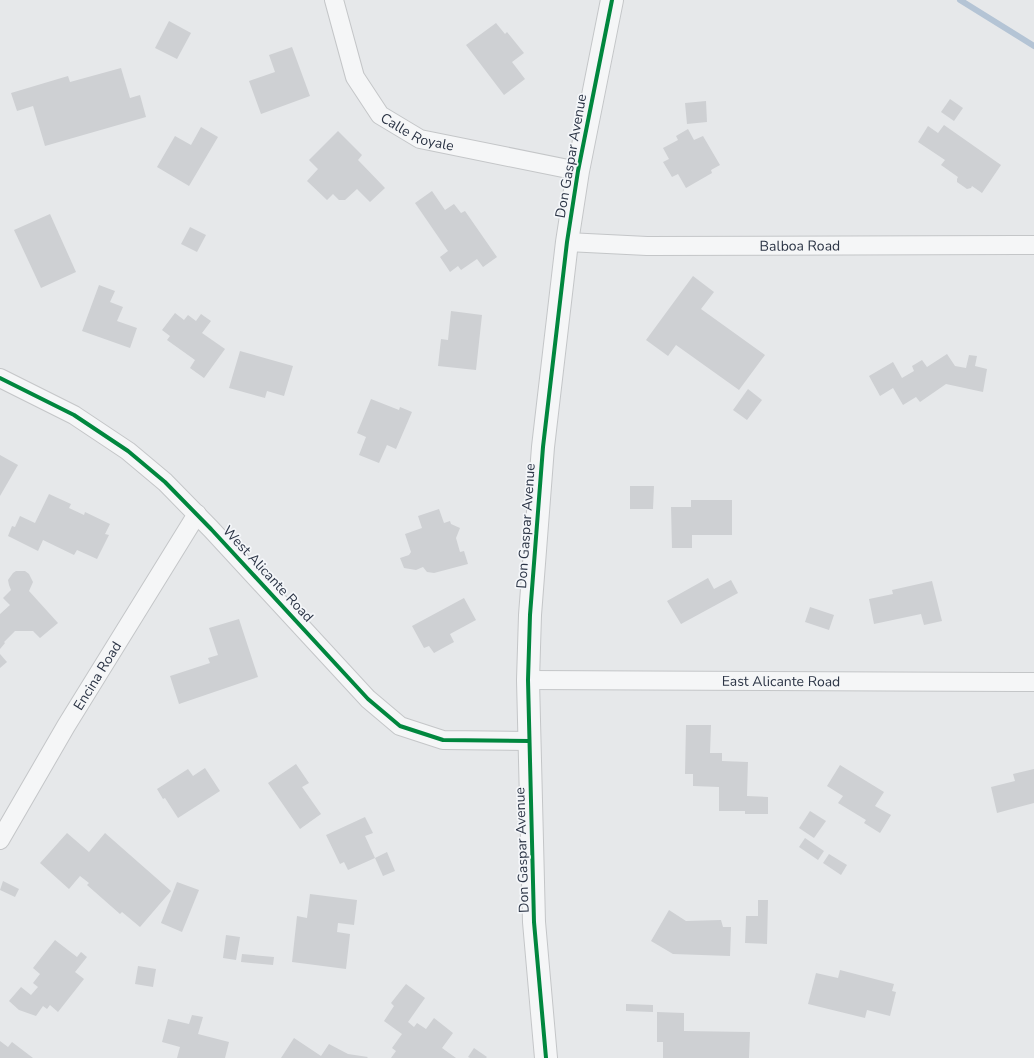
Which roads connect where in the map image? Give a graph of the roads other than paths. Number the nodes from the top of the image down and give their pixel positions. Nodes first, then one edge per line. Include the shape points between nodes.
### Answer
1 (334, 0) edge
2 (612, 0) edge
3 (578, 171) junction
4 (567, 242) junction
5 (1034, 245) edge
6 (0, 378) edge
7 (197, 514) junction
8 (528, 680) junction
9 (1034, 682) edge
10 (529, 741) junction
11 (0, 840) edge
12 (546, 1058) edge

1 - 3 street, Calle Royale via 354,77 380,114 420,139
2 - 3 street, Don Gaspar Avenue
3 - 4 street, Don Gaspar Avenue
4 - 5 street, Balboa Road via 647,246
4 - 8 street, Don Gaspar Avenue via 543,446 530,615
6 - 7 street, West Alicante Road via 74,415 128,451 165,482
7 - 10 street, West Alicante Road via 368,699 400,726 443,740
7 - 11 street, Encina Road via 66,726
8 - 9 street, East Alicante Road
8 - 10 street, Don Gaspar Avenue
10 - 12 street, Don Gaspar Avenue via 534,922

